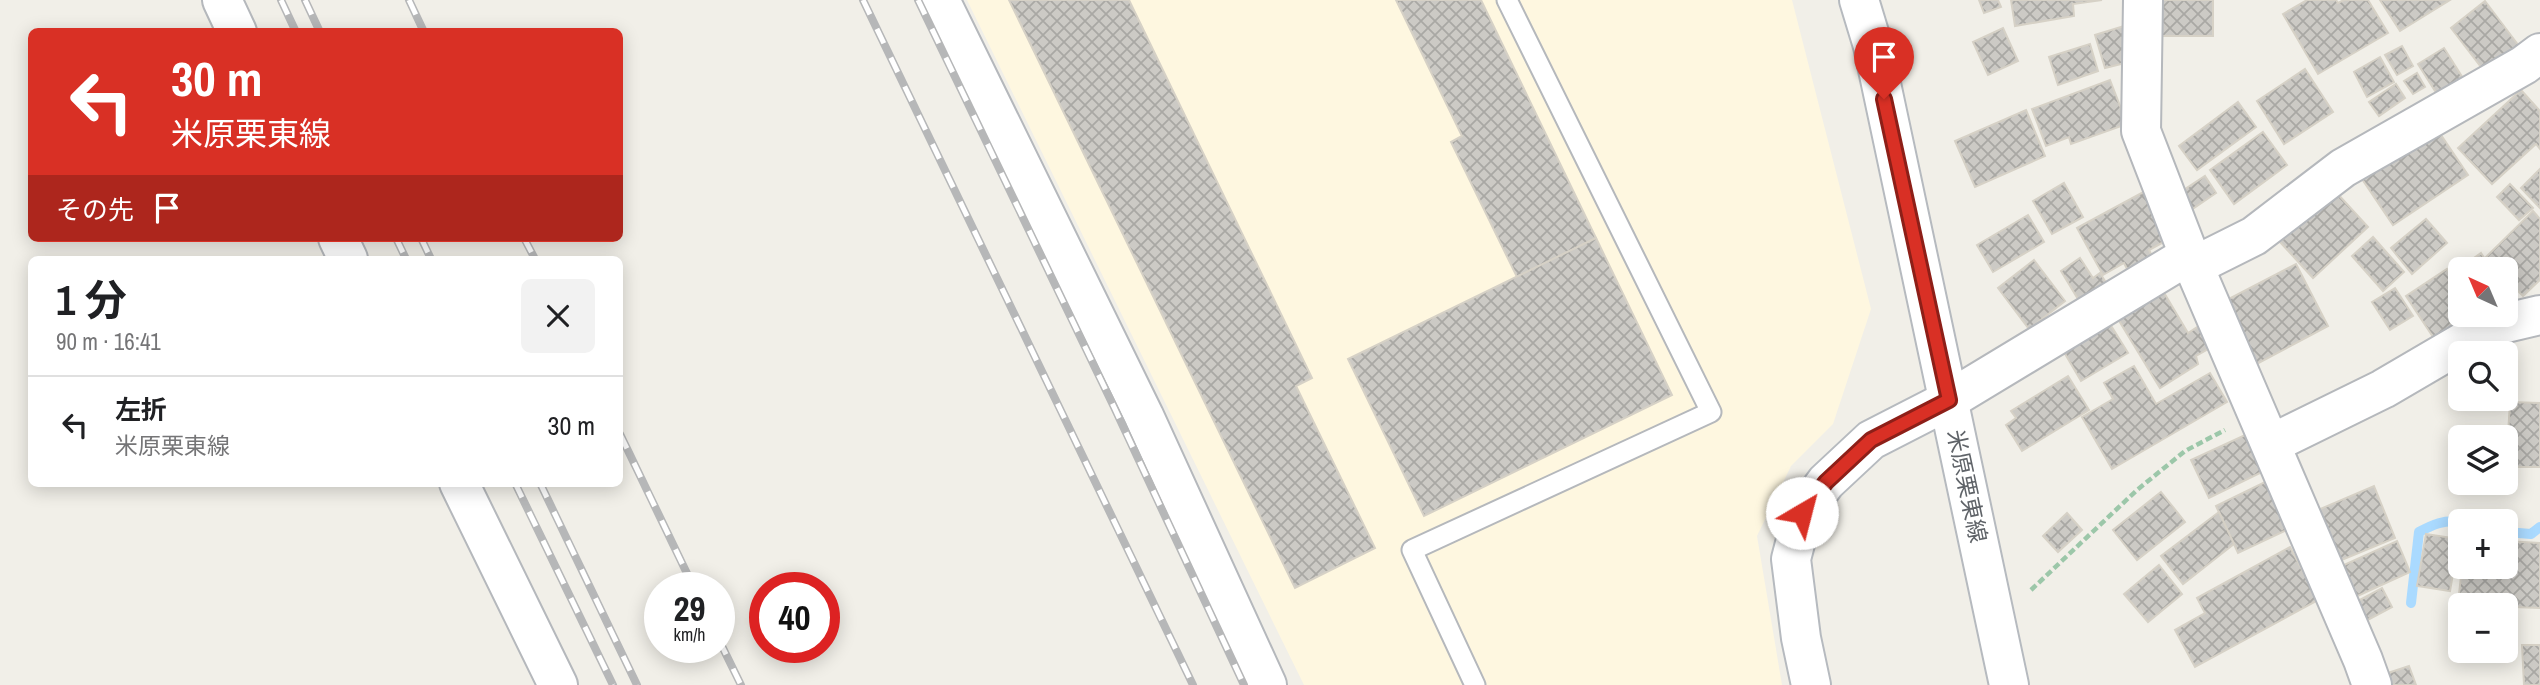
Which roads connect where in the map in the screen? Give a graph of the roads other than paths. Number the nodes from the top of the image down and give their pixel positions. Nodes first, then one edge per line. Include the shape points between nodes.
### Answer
1 (222, 0) edge
2 (940, 0) edge
3 (1507, 0) edge
4 (1859, 0) edge
5 (2143, 0) edge
6 (235, 28) edge
7 (2540, 53) edge
8 (2191, 260) junction
9 (2540, 315) edge
10 (1949, 400) junction
11 (2264, 429) junction
12 (461, 487) edge
13 (558, 685) edge
14 (1266, 685) edge
15 (1475, 685) edge
16 (1811, 685) edge
17 (2009, 685) edge
18 (2371, 685) edge

1 - 6 street
2 - 14 street via 1144,416
3 - 15 lane via 1711,412 1412,550
4 - 10 street, 米原栗東線 via 1873,46
5 - 8 street via 2141,131
7 - 8 street via 2343,168 2255,236
8 - 10 street
8 - 11 street
9 - 11 street via 2489,327 2383,390
10 - 16 street via 1871,440 1826,482 1802,513 1791,559
10 - 17 street, 米原栗東線
11 - 18 street
12 - 13 street

